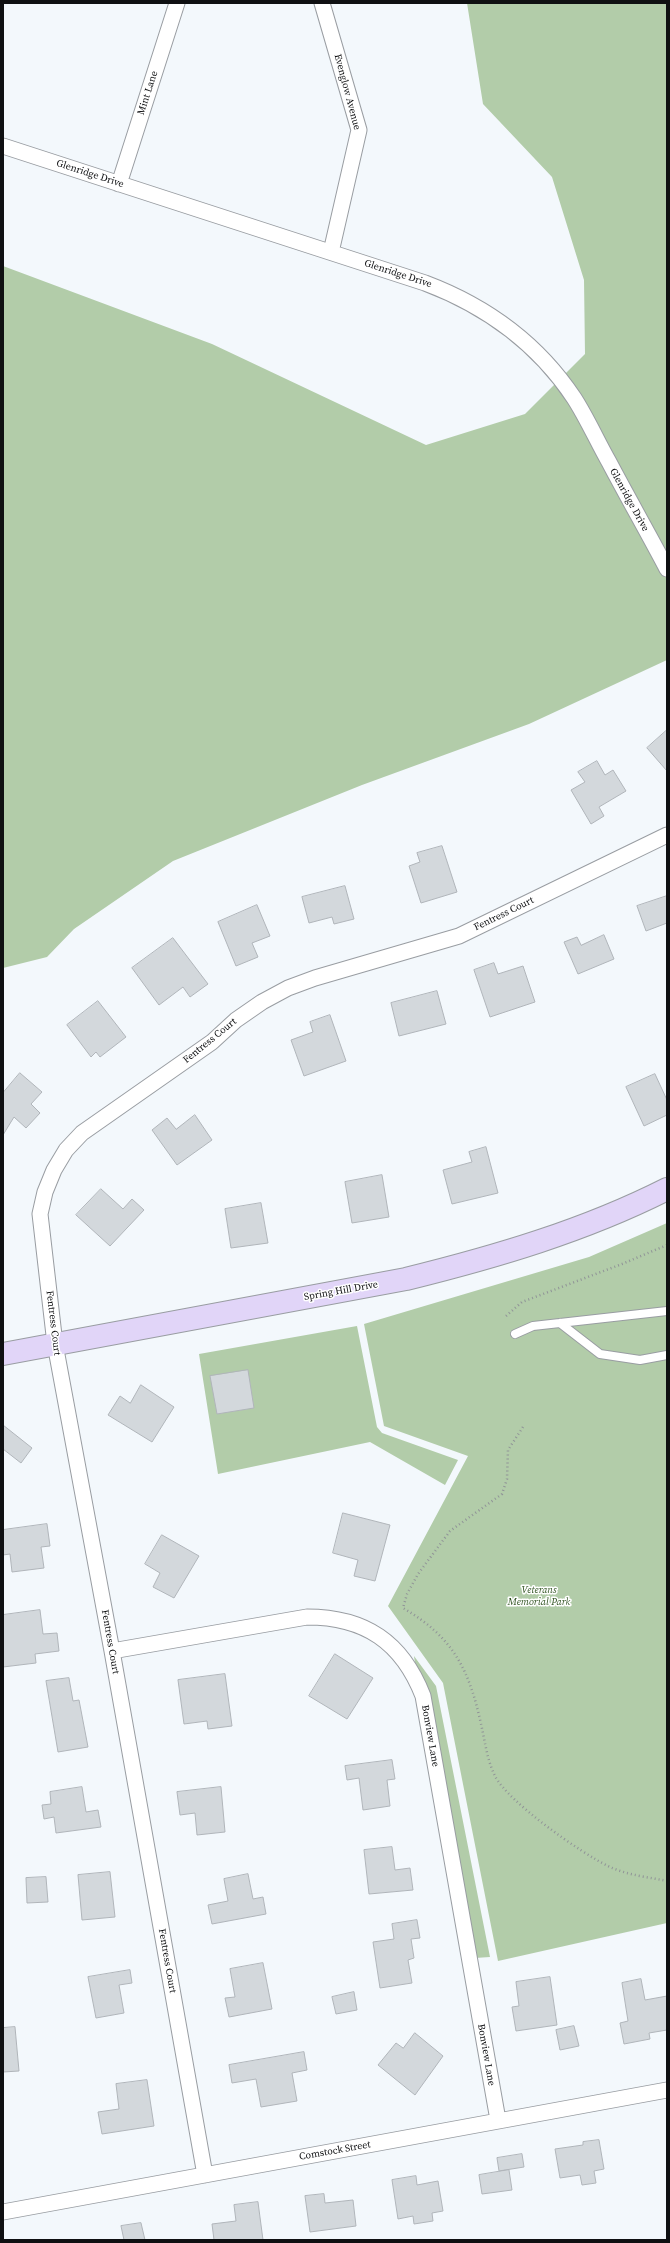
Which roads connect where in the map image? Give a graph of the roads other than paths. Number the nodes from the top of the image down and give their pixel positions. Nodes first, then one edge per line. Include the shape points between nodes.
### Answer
1 (177, 3) edge
2 (322, 3) edge
3 (3, 146) edge
4 (119, 184) junction
5 (331, 252) junction
6 (667, 569) edge
7 (667, 835) edge
8 (667, 1189) edge
9 (667, 1311) edge
10 (560, 1323) junction
11 (515, 1334) dead end
12 (55, 1344) junction
13 (3, 1354) edge
14 (667, 1354) edge
15 (112, 1651) junction
16 (667, 2090) edge
17 (498, 2120) junction
18 (205, 2175) junction
19 (3, 2212) edge

1 - 4 street, Mint Lane
2 - 5 street, Evenglow Avenue via 359,130
3 - 4 street, Glenridge Drive
4 - 5 street, Glenridge Drive
5 - 6 street, Glenridge Drive via 447,291 498,319 527,343 551,368 574,399
7 - 12 street, Fentress Court via 459,936 288,988 236,1020 212,1042 82,1133 66,1150 54,1170 40,1214
8 - 12 main road, Spring Hill Drive via 597,1220 470,1263 406,1279
9 - 10 lane
10 - 11 lane via 533,1326
10 - 14 lane via 600,1354 640,1360
12 - 13 main road, Spring Hill Drive
12 - 15 street, Fentress Court
15 - 17 street, Bonview Lane via 307,1617 327,1617 366,1628 381,1637 404,1660 423,1696
15 - 18 street, Fentress Court
16 - 17 street, Comstock Street
17 - 18 street, Comstock Street
18 - 19 street, Comstock Street

